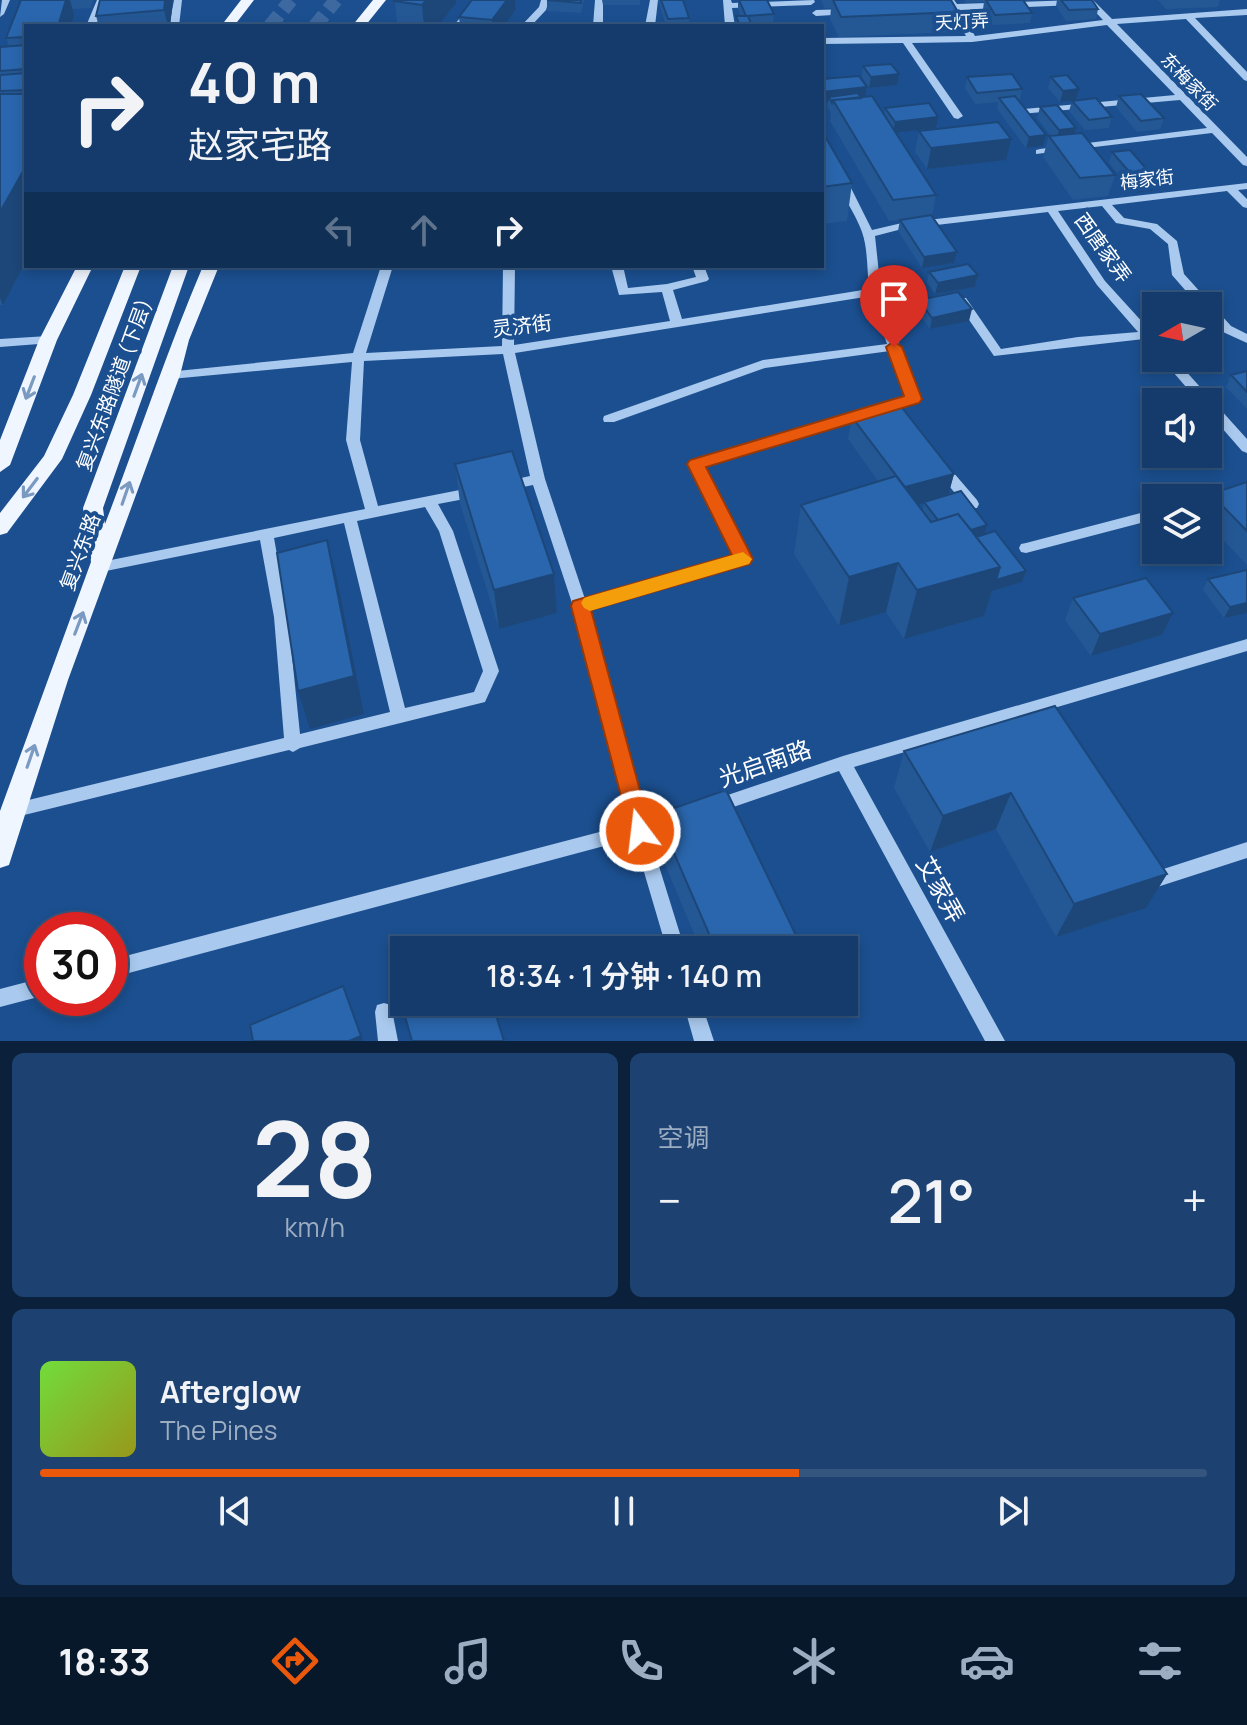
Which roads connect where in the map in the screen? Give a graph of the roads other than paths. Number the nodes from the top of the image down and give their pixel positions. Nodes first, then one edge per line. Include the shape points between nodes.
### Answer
1 (6, 0) edge
2 (101, 0) edge
3 (178, 0) edge
4 (248, 0) edge
5 (380, 0) edge
6 (481, 0) edge
7 (545, 0) edge
8 (599, 0) edge
9 (654, 0) edge
10 (1089, 0) edge
11 (810, 1) edge
12 (1024, 2) edge
13 (727, 3) edge
14 (952, 4) edge
15 (926, 8) edge
16 (857, 12) edge
17 (1247, 12) edge
18 (816, 13) junction
19 (0, 14) edge
20 (1187, 15) junction
21 (1110, 22) junction
22 (92, 24) edge
23 (174, 24) edge
24 (229, 24) edge
25 (360, 24) edge
26 (460, 24) edge
27 (528, 24) edge
28 (598, 24) edge
29 (650, 24) edge
30 (730, 24) edge
31 (819, 24) edge
32 (972, 39) junction
33 (824, 40) edge
34 (906, 40) junction
35 (1247, 78) edge
36 (1182, 97) junction
37 (1024, 112) edge
38 (958, 116) dead end
39 (1214, 130) junction
40 (824, 151) edge
41 (1040, 152) dead end
42 (1247, 163) edge
43 (1247, 186) edge
44 (1230, 188) junction
45 (1105, 203) junction
46 (1247, 205) edge
47 (1051, 209) junction
48 (869, 234) junction
49 (84, 268) edge
50 (132, 268) edge
51 (180, 268) edge
52 (210, 268) edge
53 (386, 268) edge
54 (509, 268) edge
55 (617, 268) edge
56 (699, 268) edge
57 (667, 288) junction
58 (875, 292) junction
59 (1193, 292) edge
60 (882, 313) junction
61 (677, 323) junction
62 (1222, 324) edge
63 (1142, 329) edge
64 (1142, 335) edge
65 (1247, 339) edge
66 (48, 340) junction
67 (0, 343) edge
68 (894, 347) junction
69 (508, 350) junction
70 (358, 357) junction
71 (1179, 372) edge
72 (171, 375) junction
73 (1194, 388) edge
74 (891, 406) junction
75 (901, 418) edge
76 (609, 419) dead end
77 (1222, 420) edge
78 (1247, 448) edge
79 (931, 455) edge
80 (0, 465) edge
81 (538, 479) junction
82 (429, 501) junction
83 (972, 504) edge
84 (373, 512) junction
85 (349, 516) junction
86 (1142, 518) edge
87 (0, 528) edge
88 (266, 533) junction
89 (1026, 548) dead end
90 (101, 567) junction
91 (580, 606) junction
92 (1247, 645) edge
93 (399, 717) junction
94 (293, 745) junction
95 (843, 763) junction
96 (12, 811) junction
97 (640, 831) junction
98 (1247, 850) edge
99 (0, 857) edge
100 (1138, 869) edge
101 (672, 936) edge
102 (128, 964) edge
103 (24, 992) edge
104 (0, 998) edge
105 (384, 1012) dead end
106 (696, 1016) edge
107 (388, 1041) edge
108 (704, 1041) edge
109 (995, 1041) edge

1 - 19 street
2 - 22 street
3 - 23 street
4 - 24 main road
5 - 25 main road
6 - 26 street
7 - 27 street
8 - 28 street
9 - 29 street
10 - 12 street
10 - 21 street, 东梅家街
11 - 13 street
11 - 18 street
12 - 14 street
13 - 30 street
14 - 15 street
14 - 32 street
16 - 18 street
17 - 20 street, 天灯弄
18 - 31 street
20 - 21 street, 天灯弄
20 - 35 street
21 - 32 street, 天灯弄
21 - 36 street, 东梅家街
32 - 34 street, 天灯弄
33 - 34 street, 天灯弄
34 - 38 street
36 - 37 street
36 - 39 street, 东梅家街
39 - 41 street
39 - 42 street, 东梅家街
40 - 48 street
43 - 44 street, 梅家街
44 - 45 street, 梅家街
44 - 46 street
45 - 47 street, 梅家街
45 - 59 street via 1120,221 1153,226 1173,243 1178,275
47 - 48 street, 梅家街
47 - 63 street, 西唐家弄 via 1101,283
48 - 58 street
49 - 66 main road
50 -> 87 main road, 复兴东路隧道 (下层) via 52,459
90 -> 51 main road, 复兴东路隧道 (下层) via 93,508
52 - 72 main road, 复兴东路
53 - 70 street
54 - 69 street
55 - 57 street via 623,292
56 - 57 street via 703,279
57 - 61 street
58 - 60 street
58 - 61 street, 灵济街
60 - 64 street via 958,296 998,353
60 - 68 street
61 - 69 street, 灵济街
62 - 65 street
66 - 67 street
66 -> 80 main road
68 - 74 street via 913,399
68 - 76 street via 763,364
69 - 70 street, 灵济街
69 - 81 street
70 - 72 street, 灵济街
70 - 84 street via 353,440
71 - 73 street
90 -> 72 main road, 复兴东路
74 - 75 street
74 - 91 street via 696,464 743,559
77 - 78 street
79 - 83 street
81 - 82 street
81 - 91 street
82 - 84 street
82 - 93 street via 446,531 491,671 479,697
84 - 85 street
85 - 88 street
85 - 93 street
86 - 89 street
88 - 90 street
88 - 94 street via 281,617
96 -> 90 main road, 复兴东路
91 - 97 street
92 - 95 street, 光启南路 via 1042,714
93 - 94 street
94 - 96 street
95 - 97 street, 光启南路
95 - 109 street, 艾家弄
96 - 99 main road, 复兴东路
97 - 101 street
97 - 102 street, 光启南路
98 - 100 street via 1146,883
103 - 104 street
105 - 107 street
106 - 108 street

